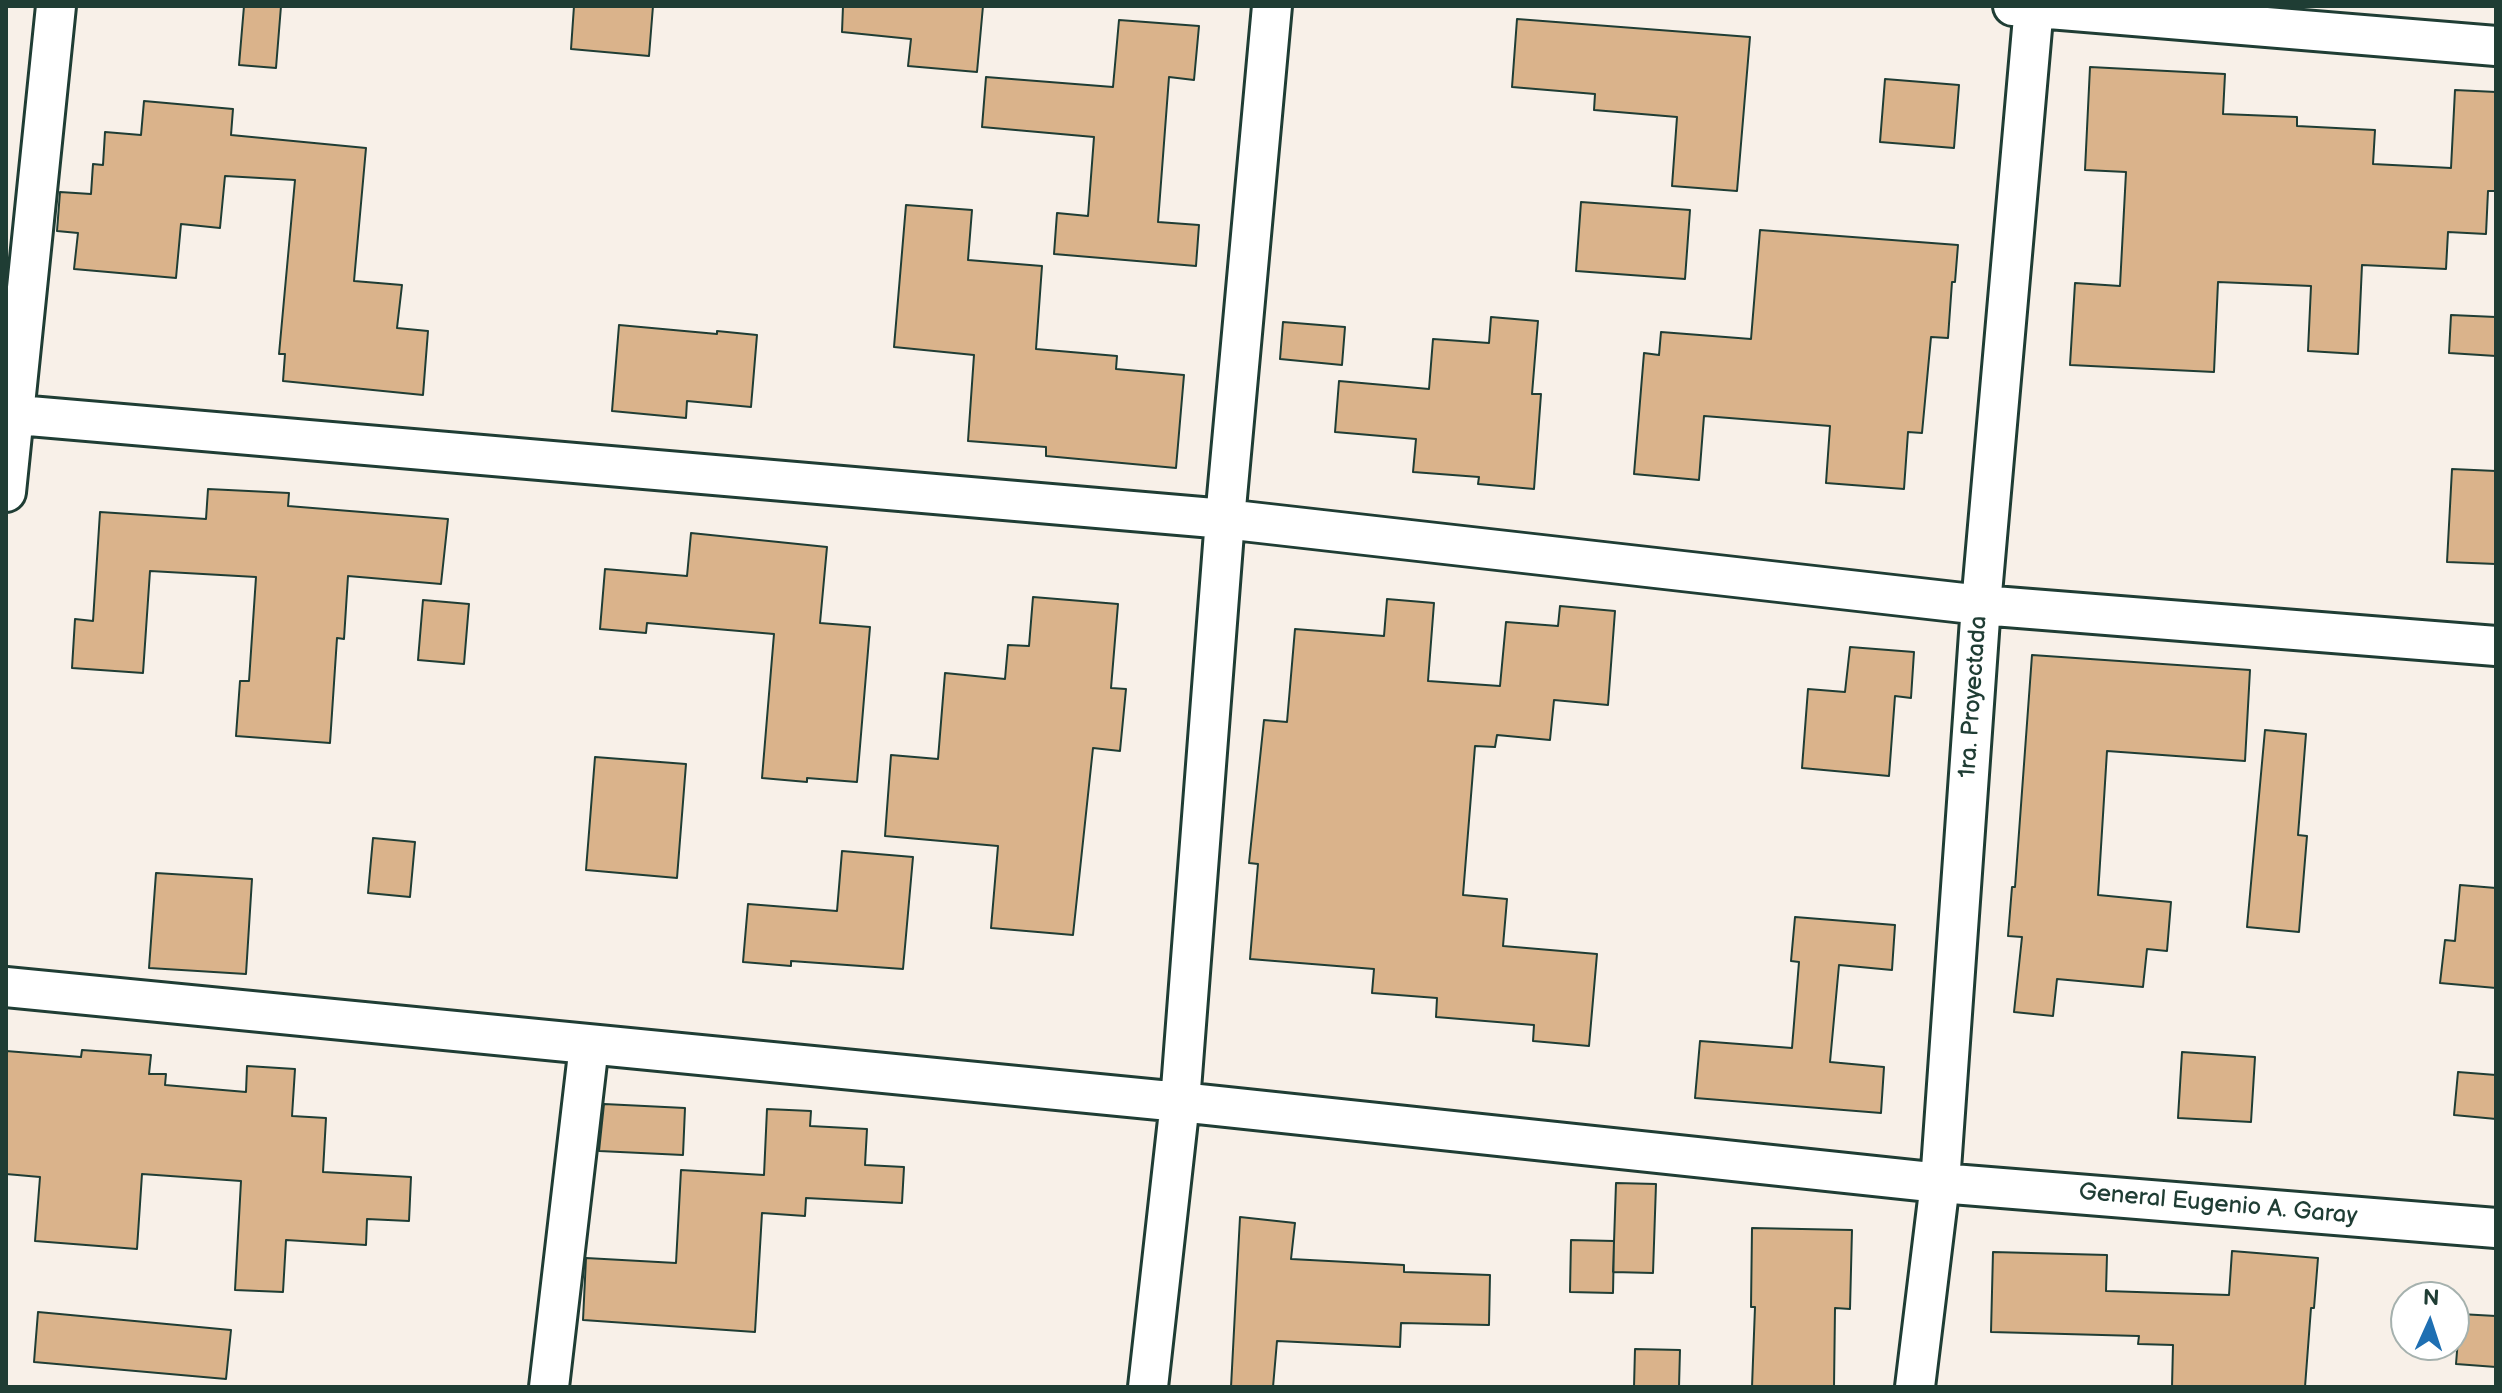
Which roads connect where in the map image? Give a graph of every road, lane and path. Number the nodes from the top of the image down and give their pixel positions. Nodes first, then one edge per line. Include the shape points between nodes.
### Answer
1 (56, 6) edge
2 (1272, 6) edge
3 (2027, 7) edge
4 (2496, 46) edge
5 (10, 415) edge
6 (6, 492) edge
7 (1225, 519) junction
8 (1981, 605) junction
9 (2496, 646) edge
10 (6, 987) edge
11 (589, 1045) junction
12 (1180, 1102) junction
13 (1940, 1183) junction
14 (2496, 1228) edge
15 (549, 1387) edge
16 (1148, 1387) edge
17 (1915, 1387) edge

1 - 5 street
2 - 7 street
3 - 4 street
3 - 8 street, 1ra. Proyectada
5 - 6 street
5 - 7 street
7 - 8 street
7 - 12 street
8 - 9 street
8 - 13 street, 1ra. Proyectada
10 - 11 street, General Eugenio A. Garay
11 - 12 street, General Eugenio A. Garay
11 - 15 street
12 - 13 street, General Eugenio A. Garay
12 - 16 street
13 - 14 street, General Eugenio A. Garay
13 - 17 street, 1ra. Proyectada

